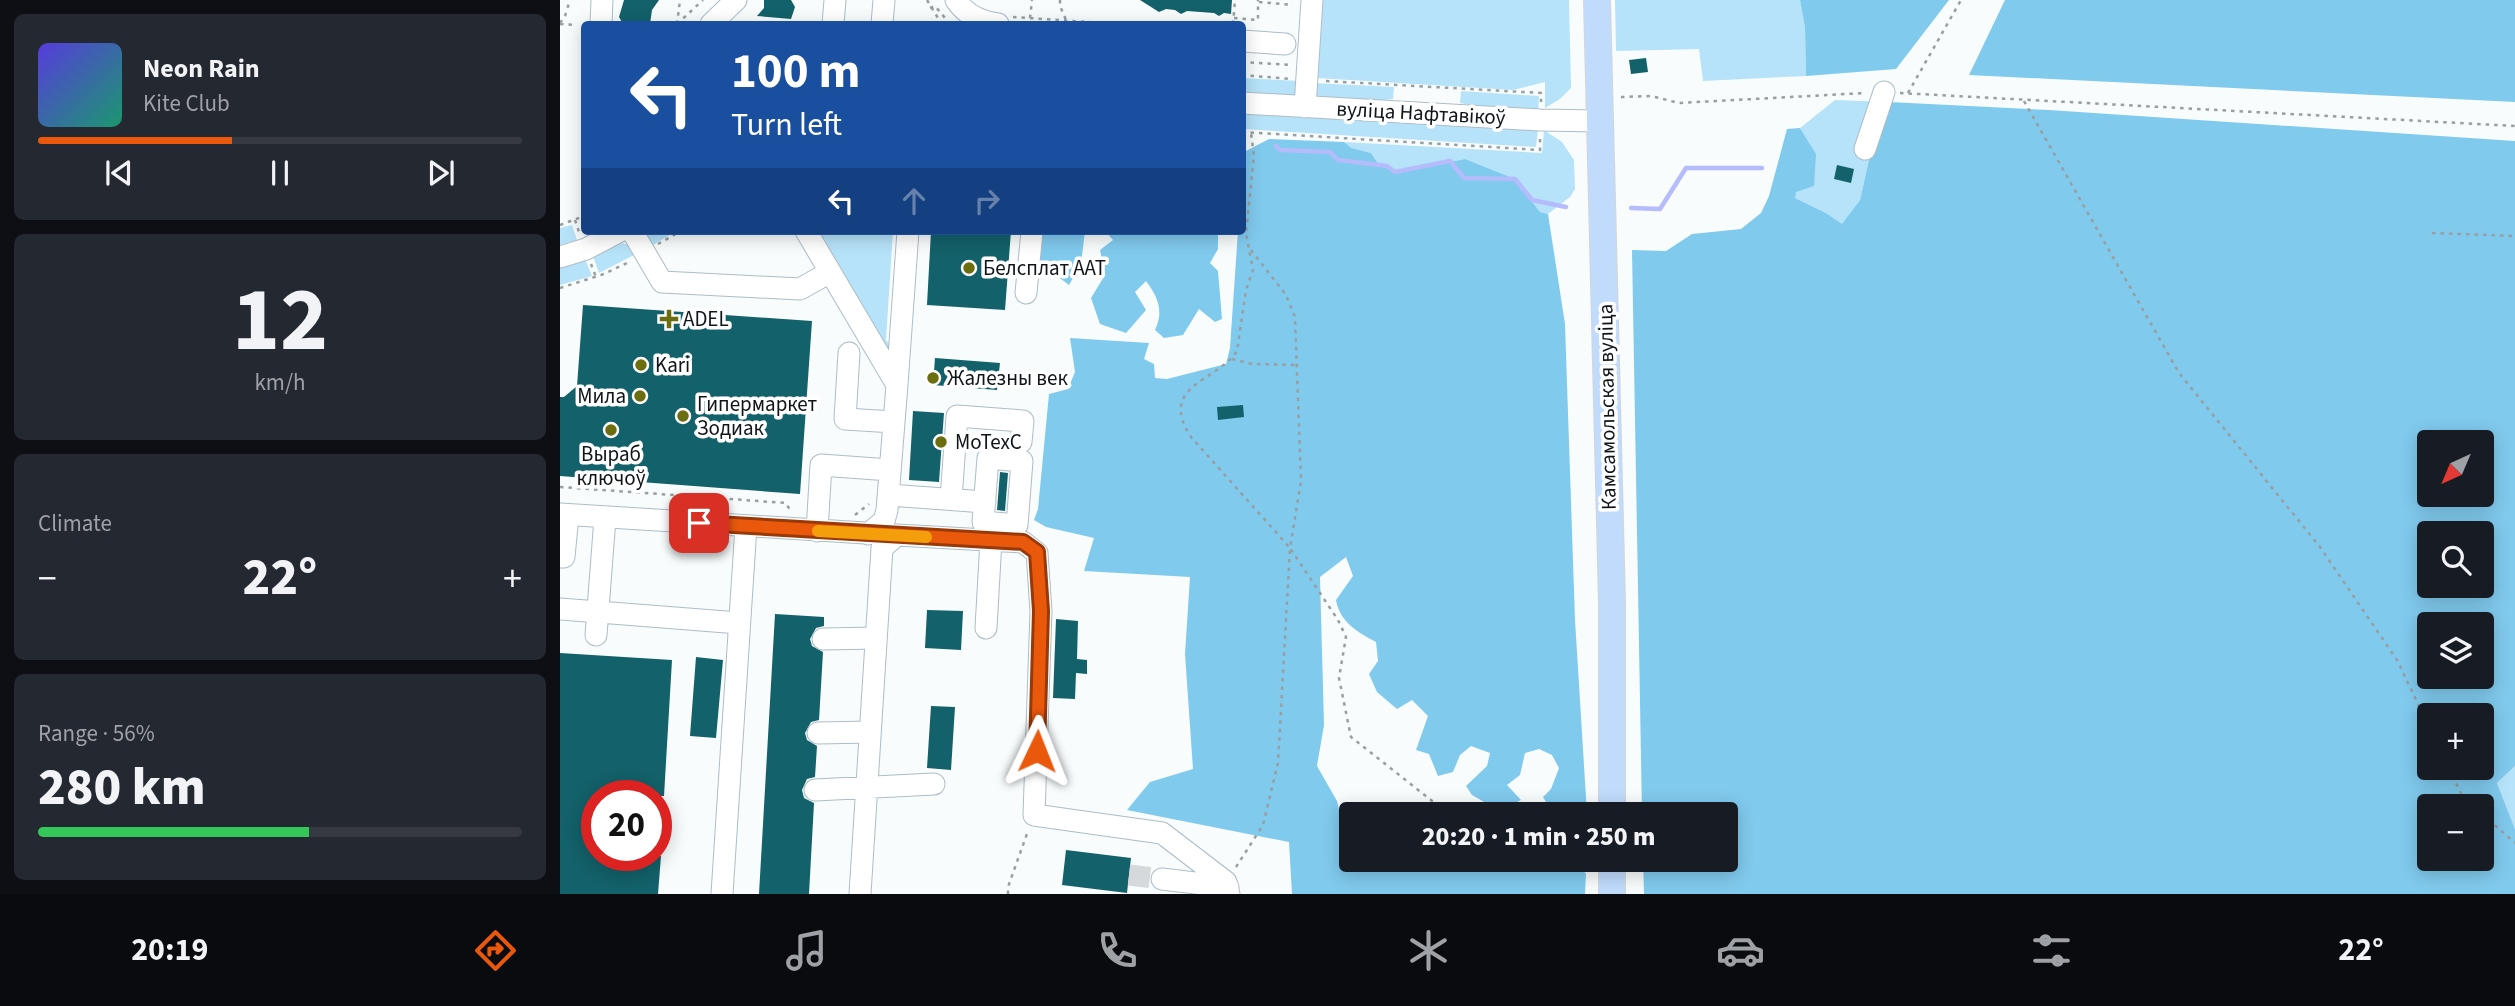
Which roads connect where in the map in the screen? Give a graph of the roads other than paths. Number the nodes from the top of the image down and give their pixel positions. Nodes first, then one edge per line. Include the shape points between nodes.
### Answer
1 (602, 0) edge
2 (736, 0) edge
3 (835, 0) edge
4 (884, 0) edge
5 (956, 0) edge
6 (1597, 0) edge
7 (1304, 3) edge
8 (601, 21) edge
9 (714, 21) edge
10 (833, 21) edge
11 (882, 21) edge
12 (1003, 21) edge
13 (1246, 41) edge
14 (1285, 44) dead end
15 (1884, 92) road end
16 (1246, 103) edge
17 (1305, 107) junction
18 (1599, 110) junction
19 (1865, 149) dead end
20 (612, 235) edge
21 (634, 235) edge
22 (808, 235) edge
23 (908, 235) edge
24 (1032, 235) edge
25 (560, 257) edge
26 (831, 272) junction
27 (1026, 293) dead end
28 (849, 353) dead end
29 (897, 384) junction
30 (894, 422) junction
31 (1021, 442) dead end
32 (890, 470) junction
33 (880, 498) junction
34 (951, 499) junction
35 (985, 502) dead end
36 (563, 514) edge
37 (605, 517) junction
38 (746, 526) junction
39 (817, 531) junction
40 (883, 535) junction
41 (991, 540) junction
42 (560, 557) edge
43 (560, 609) edge
44 (597, 612) junction
45 (739, 623) junction
46 (986, 628) dead end
47 (596, 635) dead end
48 (877, 638) junction
49 (823, 639) dead end
50 (870, 732) junction
51 (818, 733) dead end
52 (934, 784) dead end
53 (867, 788) junction
54 (815, 790) dead end
55 (1612, 802) edge
56 (1612, 872) edge
57 (1162, 879) tunnel mouth
58 (1228, 887) edge
59 (722, 894) edge
60 (860, 894) edge
61 (1612, 894) edge

1 - 8 street
2 - 9 street
3 - 10 street
4 - 11 street
5 - 12 street via 976,19
6 - 18 main road, Камсамольская вуліца
7 - 17 street
13 - 14 street
15 - 19 street
16 - 17 street, вуліца Нафтавікоў
17 - 18 street, вуліца Нафтавікоў via 1551,121
18 - 55 main road, Камсамольская вуліца via 1612,603
20 - 25 street
21 - 26 street via 662,282 800,289
22 - 26 street
23 - 29 street
24 - 27 street
26 - 29 street
28 - 30 street via 845,419
29 - 30 street
30 - 32 street
31 - 34 street via 1023,421 957,416
32 - 33 street
32 - 39 street via 821,465
33 - 34 street
33 - 40 street
34 - 35 street
36 - 37 street
36 - 42 street via 568,515 564,557
37 - 38 street
37 - 44 street
38 - 39 street
38 - 45 street
39 - 40 street
40 - 41 street
40 - 48 street
41 - 46 street
41 - 58 street via 1023,542 1037,552 1041,611 1034,815 1162,833
43 - 44 street
44 - 45 street
44 - 47 street
45 - 59 street
48 - 49 street
48 - 50 street
50 - 51 street
50 - 53 street
52 - 53 street
53 - 54 street
53 - 60 street
56 - 61 main road
57 - 58 street

